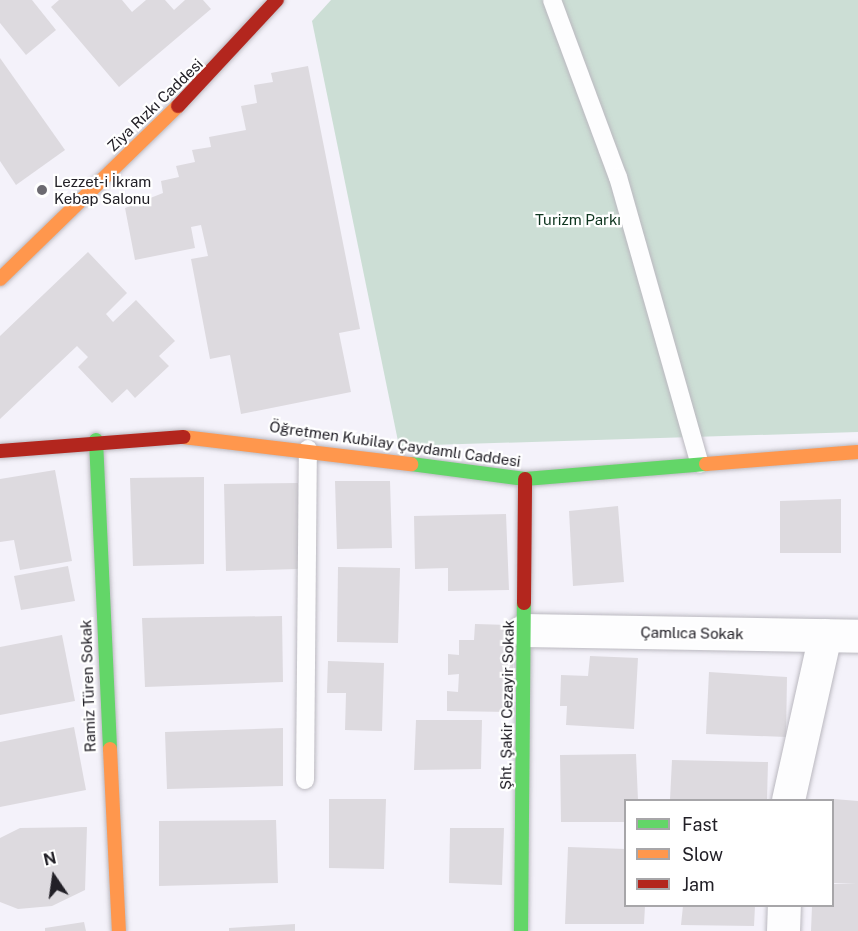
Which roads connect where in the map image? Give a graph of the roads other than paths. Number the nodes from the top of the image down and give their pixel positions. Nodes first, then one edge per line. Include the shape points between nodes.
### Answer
1 (277, 0) edge
2 (552, 0) edge
3 (0, 279) edge
4 (96, 440) junction
5 (308, 449) junction
6 (0, 451) edge
7 (858, 452) edge
8 (700, 464) junction
9 (525, 479) junction
10 (525, 630) junction
11 (825, 635) junction
12 (858, 636) edge
13 (305, 780) dead end
14 (788, 799) edge
15 (784, 907) edge
16 (119, 931) edge
17 (520, 931) edge
18 (783, 931) edge

1 - 3 street, Ziya Rızkı Caddesi via 226,59
2 - 8 lane via 618,177
4 - 5 street, Öğretmen Kubilay Çaydamlı Caddesi via 205,436
4 - 6 street, Öğretmen Kubilay Çaydamlı Caddesi
4 - 16 street, Ramiz Türen Sokak
5 - 9 street, Öğretmen Kubilay Çaydamlı Caddesi
5 - 13 lane
7 - 8 street, Öğretmen Kubilay Çaydamlı Caddesi
8 - 9 street, Öğretmen Kubilay Çaydamlı Caddesi
9 - 10 street, Şht. Şakir Cezayir Sokak
10 - 11 street, Çamlıca Sokak
10 - 17 street, Şht. Şakir Cezayir Sokak
11 - 12 street, Çamlıca Sokak
11 - 14 street
15 - 18 street

